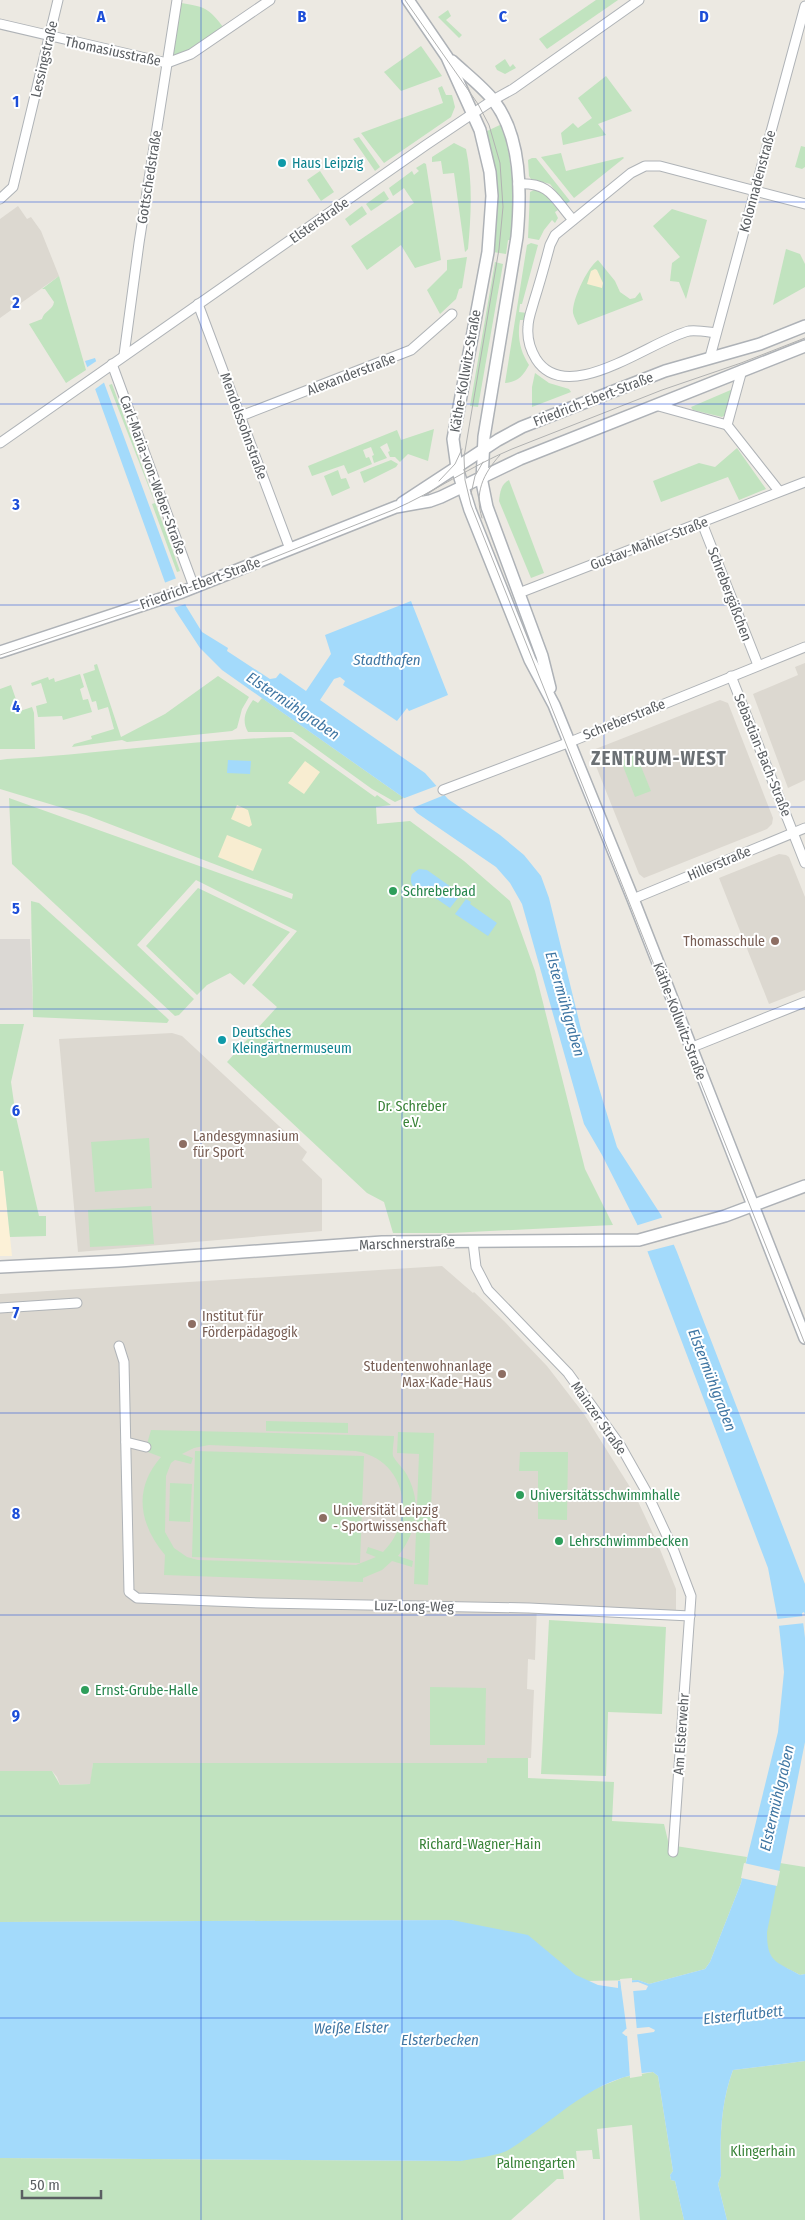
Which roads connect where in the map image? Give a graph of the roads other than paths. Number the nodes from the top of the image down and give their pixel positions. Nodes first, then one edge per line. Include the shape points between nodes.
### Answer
1 (58, 0) edge
2 (177, 0) edge
3 (270, 0) edge
4 (408, 0) edge
5 (639, 0) edge
6 (805, 6) edge
7 (0, 24) edge
8 (50, 37) junction
9 (447, 56) junction
10 (167, 63) junction
11 (493, 100) junction
12 (473, 114) junction
13 (518, 184) junction
14 (755, 192) junction
15 (0, 199) edge
16 (805, 204) edge
17 (573, 220) junction
18 (198, 304) junction
19 (452, 314) dead end
20 (805, 326) edge
21 (716, 332) junction
22 (805, 346) edge
23 (124, 355) junction
24 (710, 357) junction
25 (112, 364) junction
26 (742, 370) junction
27 (655, 405) junction
28 (241, 416) junction
29 (727, 425) junction
30 (0, 443) edge
31 (483, 450) junction
32 (457, 468) junction
33 (482, 478) junction
34 (805, 482) edge
35 (462, 487) junction
36 (779, 491) junction
37 (396, 507) junction
38 (702, 523) junction
39 (290, 549) junction
40 (194, 587) junction
41 (519, 593) junction
42 (805, 647) edge
43 (0, 652) edge
44 (758, 666) junction
45 (731, 676) junction
46 (554, 705) junction
47 (568, 742) junction
48 (443, 790) dead end
49 (805, 828) edge
50 (793, 832) junction
51 (805, 863) edge
52 (633, 899) junction
53 (805, 1002) edge
54 (690, 1048) junction
55 (805, 1186) edge
56 (753, 1206) junction
57 (473, 1242) junction
58 (0, 1266) edge
59 (77, 1303) dead end
60 (0, 1308) edge
61 (805, 1338) edge
62 (119, 1346) dead end
63 (126, 1442) junction
64 (146, 1447) dead end
65 (690, 1616) junction
66 (673, 1852) dead end

1 - 8 street, Lessingstraße
2 - 10 street, Gottschedstraße
3 - 10 street, Thomasiusstraße via 192,54
4 - 9 main road, Käthe-Kollwitz-Straße
5 - 11 street, Elsterstraße
6 - 14 street, Kolonnadenstraße
7 - 8 street, Thomasiusstraße
8 - 10 street, Thomasiusstraße
8 - 15 street, Lessingstraße via 13,187
9 - 11 main road, Käthe-Kollwitz-Straße
9 - 12 main road, Käthe-Kollwitz-Straße
10 - 23 street, Gottschedstraße
11 - 12 street, Elsterstraße
11 - 13 main road, Käthe-Kollwitz-Straße via 506,119
12 - 18 street, Elsterstraße
12 - 32 main road, Käthe-Kollwitz-Straße via 486,149 490,172 491,226 454,428
13 - 17 street via 544,187
13 - 31 main road, Käthe-Kollwitz-Straße via 519,214 514,261
14 - 16 street
14 - 17 street via 660,166 645,166 631,173
14 - 21 street, Kolonnadenstraße
17 - 21 street, Friedrich-Ebert-Straße via 555,235 550,245 531,310 528,336 534,355 545,369 564,377 577,377 690,331
18 - 23 street, Elsterstraße
18 - 28 street, Mendelssohnstraße
19 - 28 street, Alexanderstraße via 411,350
20 - 24 main road, Friedrich-Ebert-Straße via 760,344
21 - 24 street, Kolonnadenstraße
22 - 26 main road, Friedrich-Ebert-Straße
23 - 25 street, Elsterstraße
24 - 31 main road, Friedrich-Ebert-Straße via 665,371 522,427
25 - 30 street, Elsterstraße
25 - 40 street, Carl-Maria-von-Weber-Straße
26 - 27 main road, Friedrich-Ebert-Straße
26 - 29 street
27 - 29 street
27 - 33 main road, Friedrich-Ebert-Straße via 520,458
28 - 39 street, Mendelssohnstraße
29 - 36 street
31 - 32 main road, Friedrich-Ebert-Straße
31 - 33 main road, Käthe-Kollwitz-Straße
32 - 35 main road, Käthe-Kollwitz-Straße
32 - 37 main road, Friedrich-Ebert-Straße
33 - 35 main road, Friedrich-Ebert-Straße
33 - 41 main road, Käthe-Kollwitz-Straße via 487,507
34 - 36 street, Gustav-Mahler-Straße
35 - 37 main road, Friedrich-Ebert-Straße via 430,501
35 - 46 main road, Käthe-Kollwitz-Straße via 530,660
36 - 38 street, Gustav-Mahler-Straße
37 - 39 main road, Friedrich-Ebert-Straße
38 - 41 street, Gustav-Mahler-Straße
38 - 44 street, Schrebergäßchen
39 - 40 main road, Friedrich-Ebert-Straße
40 - 43 main road, Friedrich-Ebert-Straße
41 - 46 main road, Käthe-Kollwitz-Straße via 542,656
42 - 44 street, Schreberstraße
44 - 45 street, Schreberstraße
45 - 47 street, Schreberstraße
45 - 50 street, Sebastian-Bach-Straße
46 - 47 main road, Käthe-Kollwitz-Straße
47 - 48 street, Schreberstraße
47 - 52 main road, Käthe-Kollwitz-Straße
49 - 50 street, Hillerstraße
50 - 51 street, Sebastian-Bach-Straße
50 - 52 street, Hillerstraße
52 - 54 main road, Käthe-Kollwitz-Straße
53 - 54 street
54 - 56 main road, Käthe-Kollwitz-Straße
55 - 56 main road, Marschnerstraße
56 - 57 main road, Marschnerstraße via 639,1240
56 - 61 main road, Käthe-Kollwitz-Straße
57 - 58 main road, Marschnerstraße via 382,1242
57 - 65 street, Mainzer Straße via 476,1267 488,1290 568,1373 624,1453 674,1551 690,1596
59 - 60 street
62 - 63 street via 124,1362
63 - 64 street
63 - 65 street, Luz-Long-Weg via 129,1592 137,1598 263,1604 529,1608
65 - 66 street, Am Elsterwehr

